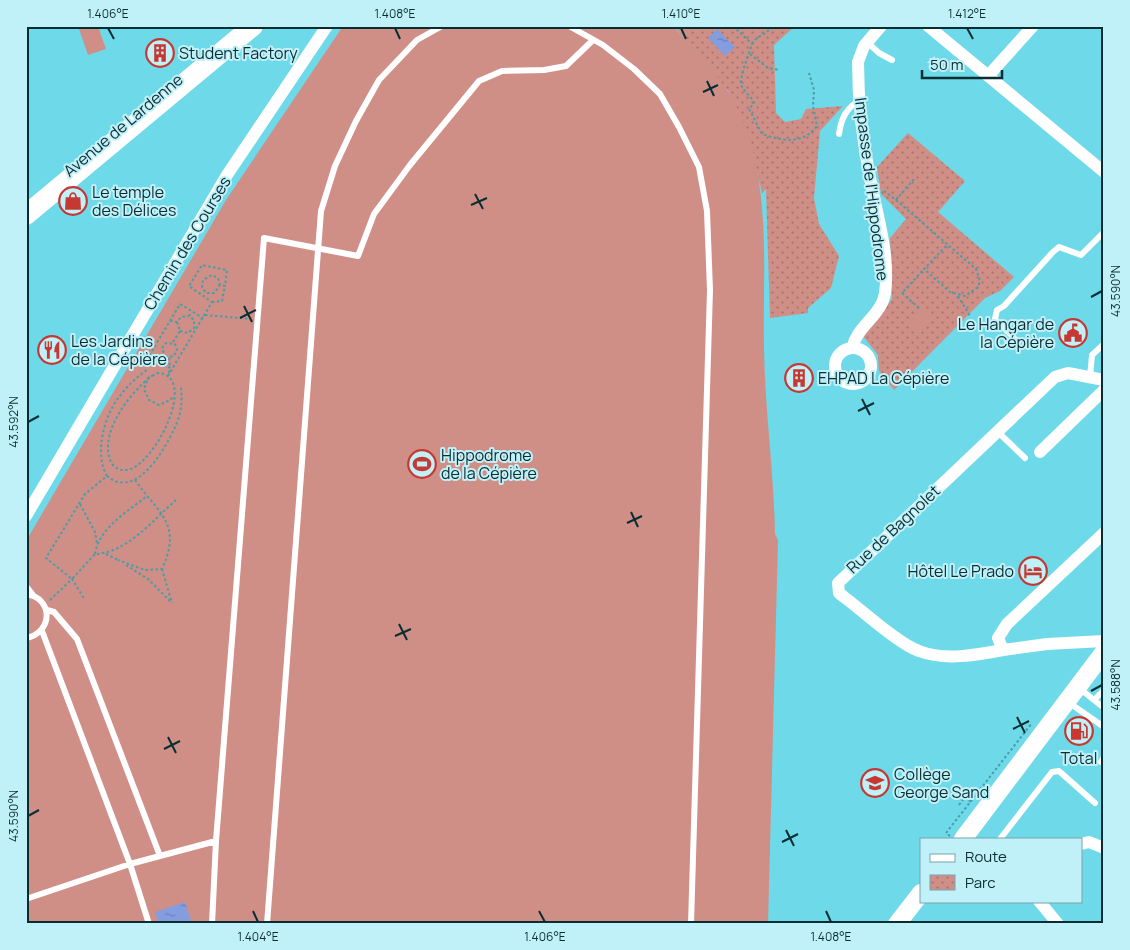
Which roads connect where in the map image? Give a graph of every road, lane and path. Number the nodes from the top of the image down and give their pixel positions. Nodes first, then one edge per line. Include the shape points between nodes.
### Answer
1 (242, 26) edge
2 (253, 26) edge
3 (327, 26) edge
4 (442, 26) edge
5 (569, 26) edge
6 (733, 26) edge
7 (772, 26) edge
8 (880, 26) edge
9 (928, 26) edge
10 (1033, 26) edge
11 (594, 40) junction
12 (867, 42) junction
13 (752, 44) junction
14 (750, 54) junction
15 (892, 60) dead end
16 (780, 70) dead end
17 (809, 73) dead end
18 (988, 76) junction
19 (861, 99) junction
20 (838, 134) dead end
21 (1104, 172) edge
22 (915, 178) dead end
23 (870, 181) junction
24 (896, 200) junction
25 (26, 205) edge
26 (26, 215) edge
27 (1104, 232) edge
28 (948, 244) junction
29 (318, 250) junction
30 (212, 267) junction
31 (924, 270) junction
32 (212, 275) junction
33 (195, 276) junction
34 (203, 280) junction
35 (220, 285) junction
36 (225, 286) junction
37 (206, 292) junction
38 (204, 296) junction
39 (958, 296) junction
40 (212, 302) junction
41 (919, 308) dead end
42 (192, 312) junction
43 (189, 316) junction
44 (970, 316) dead end
45 (204, 317) junction
46 (257, 319) junction
47 (170, 321) junction
48 (177, 322) junction
49 (180, 331) junction
50 (1015, 339) dead end
51 (173, 343) junction
52 (1104, 344) edge
53 (852, 348) dead end
54 (165, 356) junction
55 (169, 357) junction
56 (154, 359) junction
57 (170, 368) junction
58 (148, 370) dead end
59 (173, 370) junction
60 (153, 375) junction
61 (168, 376) junction
62 (1090, 378) junction
63 (1104, 380) edge
64 (181, 387) dead end
65 (1104, 390) edge
66 (174, 396) junction
67 (997, 431) junction
68 (1040, 452) dead end
69 (1025, 458) dead end
70 (107, 476) junction
71 (134, 479) junction
72 (147, 496) junction
73 (176, 500) dead end
74 (80, 504) junction
75 (162, 512) junction
76 (26, 516) edge
77 (1104, 533) edge
78 (97, 543) junction
79 (95, 554) junction
80 (105, 554) junction
81 (118, 560) junction
82 (162, 569) junction
83 (72, 579) junction
84 (26, 586) edge
85 (29, 595) edge
86 (84, 600) dead end
87 (46, 607) junction
88 (42, 631) junction
89 (26, 638) edge
90 (1104, 641) edge
91 (1003, 650) junction
92 (1104, 652) edge
93 (1104, 690) edge
94 (1073, 694) junction
95 (1094, 700) junction
96 (1104, 708) edge
97 (1037, 716) dead end
98 (1104, 727) edge
99 (1096, 803) dead end
100 (973, 804) dead end
101 (959, 805) dead end
102 (965, 837) edge
103 (1001, 838) edge
104 (216, 841) junction
105 (1082, 844) edge
106 (1104, 848) edge
107 (160, 856) junction
108 (130, 864) junction
109 (920, 893) edge
110 (26, 899) edge
111 (1040, 902) edge
112 (149, 924) edge
113 (212, 924) edge
114 (266, 924) edge
115 (690, 924) edge
116 (898, 924) edge
117 (1058, 924) edge

1 - 25 main road, Avenue de Lardenne
2 - 26 main road, Avenue de Lardenne
3 - 76 street, Chemin des Courses via 228,175
4 - 29 lane via 417,40 379,80 356,121 335,166 321,211
5 - 11 lane
6 - 13 path
7 - 13 path via 768,33
8 - 12 street, Impasse de l'Hippodrome
9 - 18 street
10 - 18 street
11 - 29 lane via 566,66 502,71 479,81 374,214 358,256
11 - 115 lane via 634,69 660,94 699,167 707,211 710,290
12 - 15 lane
12 - 19 street, Impasse de l'Hippodrome via 858,62
13 - 14 path
14 - 16 path via 768,68
14 - 17 path via 740,79 741,85 752,97 754,103 749,109 762,134 775,139 803,138 817,126
18 - 21 street
19 - 20 lane via 841,119
19 - 23 street, Impasse de l'Hippodrome
22 - 24 path
23 - 24 path
23 - 53 street, Impasse de l'Hippodrome via 883,240 885,296 880,307 854,338
24 - 28 path
27 - 50 lane via 1081,255 1059,247 997,310 995,319
28 - 31 path
28 - 39 path via 979,273 978,288 965,296
29 - 46 lane via 264,238
29 - 114 lane
30 - 32 path
30 - 33 path via 202,266
30 - 36 path via 227,270
31 - 39 path
31 - 41 path via 902,292
32 - 34 path
32 - 35 path via 218,278
33 - 34 path
33 - 38 path via 189,286
34 - 37 path via 202,287
35 - 36 path
35 - 37 path via 214,293
36 - 40 path via 222,301
37 - 38 path
38 - 40 path
39 - 44 path
40 - 45 path
42 - 43 path
42 - 45 path
42 - 47 path via 180,304
43 - 48 path via 183,316
43 - 49 path via 194,320 194,328 188,333
45 - 46 path
45 - 59 path
46 - 104 lane
47 - 48 path
47 - 56 path via 149,356
48 - 49 path
49 - 51 path
51 - 54 path via 167,342 163,346
51 - 55 path via 177,352
52 - 62 lane via 1092,355
54 - 55 path
54 - 56 path
55 - 57 path
56 - 57 path
57 - 59 path
57 - 61 path
58 - 70 path via 118,398 109,414 102,447 102,464
59 - 61 path
60 - 61 path
60 - 66 path via 144,389 149,400 160,405
60 - 66 path via 139,385 112,427 108,447 112,464 119,470 127,471 148,455 161,436
61 - 66 path via 175,385
62 - 63 street, Rue de Bagnolet
62 - 67 street, Rue de Bagnolet via 1061,374
64 - 71 path via 180,416 168,443 146,473
65 - 68 street
67 - 69 lane
67 - 91 street, Rue de Bagnolet via 841,577 838,588 844,597 918,651 932,655 970,655
70 - 71 path via 122,482
70 - 74 path via 85,494
71 - 72 path
72 - 75 path
72 - 78 path via 111,525
73 - 75 path
74 - 78 path via 95,532
74 - 83 path via 46,558
75 - 80 path via 127,542
75 - 82 path via 171,537
77 - 91 street via 1007,624 998,638
78 - 79 path
79 - 80 path
79 - 83 path
80 - 81 path
81 - 82 path via 145,570
81 - 82 path via 148,579 172,603
83 - 86 path
83 - 87 path
84 - 85 lane
85 - 87 lane
87 - 88 lane via 46,625
87 - 107 lane via 59,617 76,639
88 - 89 lane
88 - 108 lane
90 - 91 street
92 - 94 main road
93 - 95 lane
94 - 95 lane
94 - 98 lane
94 - 102 main road
95 - 96 lane
97 - 102 path via 946,834
99 - 103 lane via 1059,771 1052,772
100 - 101 path via 965,797
104 - 107 lane
104 - 113 lane
105 - 106 street via 1089,842
107 - 108 lane
108 - 110 lane
108 - 112 lane
109 - 116 main road
111 - 117 street

